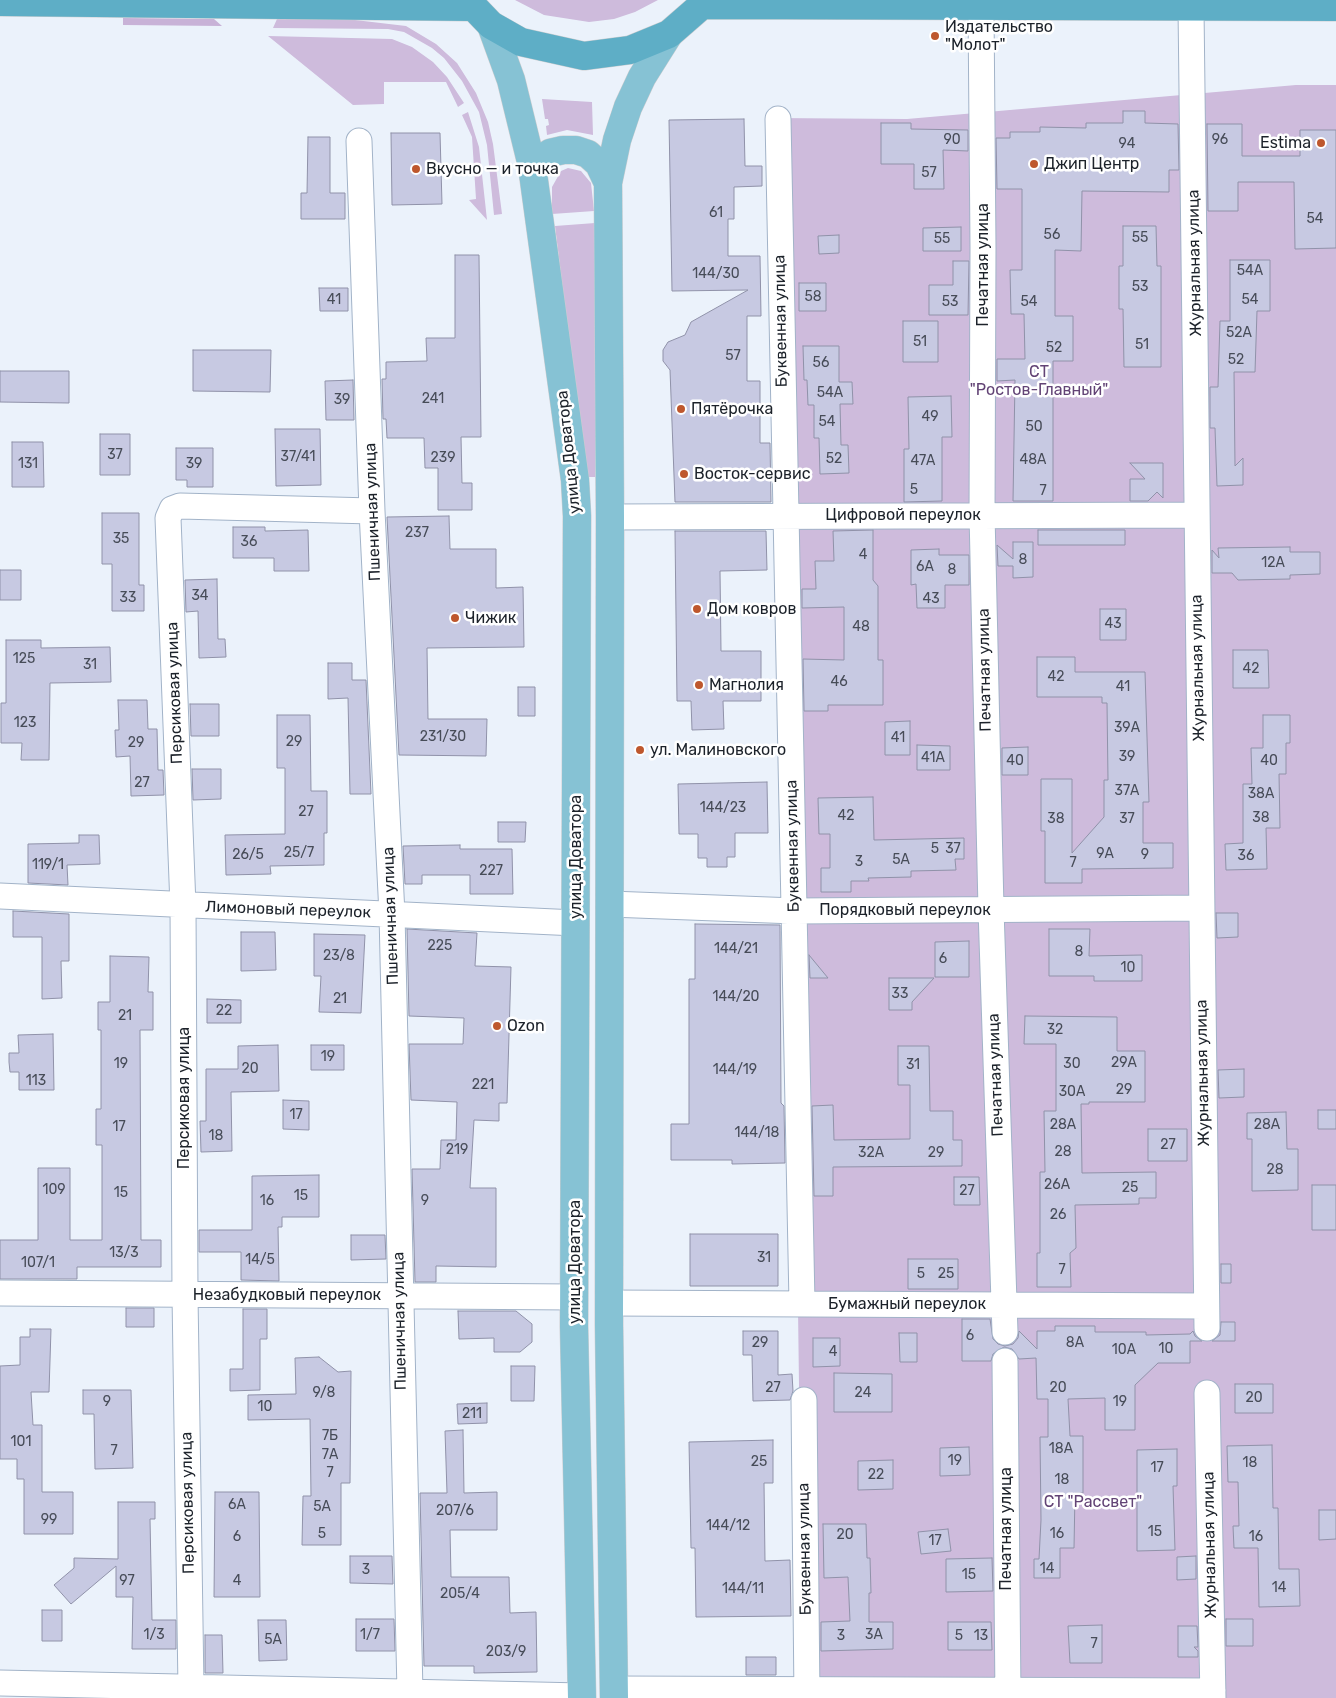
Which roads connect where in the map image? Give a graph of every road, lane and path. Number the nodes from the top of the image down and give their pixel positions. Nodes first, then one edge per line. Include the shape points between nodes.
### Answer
1 (0, 2) edge
2 (243, 3) edge
3 (469, 3) edge
4 (705, 3) edge
5 (859, 3) edge
6 (981, 8) junction
7 (1191, 8) junction
8 (1336, 8) edge
9 (491, 25) junction
10 (669, 34) junction
11 (778, 119) dead end
12 (358, 141) dead end
13 (532, 166) junction
14 (608, 183) junction
15 (372, 511) junction
16 (982, 514) junction
17 (785, 515) junction
18 (1196, 515) junction
19 (610, 517) junction
20 (0, 896) edge
21 (610, 904) junction
22 (183, 906) junction
23 (1201, 908) junction
24 (991, 909) junction
25 (795, 910) junction
26 (392, 914) junction
27 (576, 923) junction
28 (0, 1293) edge
29 (185, 1296) junction
30 (400, 1296) junction
31 (574, 1297) junction
32 (609, 1303) junction
33 (802, 1303) junction
34 (1005, 1305) junction
35 (1206, 1317) joint
36 (1005, 1332) dead end
37 (1005, 1361) dead end
38 (1207, 1393) dead end
39 (804, 1400) dead end
40 (0, 1683) edge
41 (191, 1688) junction
42 (410, 1692) junction
43 (614, 1693) edge
44 (807, 1694) edge
45 (1007, 1694) edge
46 (1213, 1694) edge
47 (582, 1697) edge

1 - 2 highway
2 - 3 highway
3 - 9 highway
4 - 5 highway
4 - 10 highway
5 - 6 highway
6 - 7 highway
6 - 16 street, Печатная улица
7 - 8 highway
7 - 18 street, Журнальная улица
9 - 10 highway via 521,42 584,56 630,50
9 - 13 main road, улица Доватора via 511,80
10 - 14 main road, улица Доватора via 642,76 628,107
11 - 17 street, Буквенная улица
12 - 15 street, Пшеничная улица
13 - 14 main road via 550,153 576,150 588,154 599,164
13 - 27 main road, улица Доватора via 575,489
14 - 19 main road, улица Доватора
15 - 22 street, Персиковая улица via 180,506 172,509 168,518
15 - 26 street, Пшеничная улица
16 - 17 street, Цифровой переулок
16 - 18 street, Цифровой переулок
16 - 24 street, Печатная улица
17 - 19 street, Цифровой переулок
17 - 25 street, Буквенная улица
18 - 23 street, Журнальная улица
19 - 21 main road, улица Доватора
20 - 22 street, Лимоновый переулок
21 - 25 street, Порядковый переулок
21 - 32 main road, улица Доватора
22 - 26 street, Лимоновый переулок
22 - 29 street, Персиковая улица
23 - 24 street, Порядковый переулок
23 - 35 street, Журнальная улица
24 - 25 street, Порядковый переулок
24 - 34 street, Печатная улица
25 - 33 street, Буквенная улица
26 - 27 street, Лимоновый переулок
26 - 30 street, Пшеничная улица
27 - 31 main road, улица Доватора
28 - 29 street, Незабудковый переулок
29 - 30 street, Незабудковый переулок
29 - 41 street, Персиковая улица
30 - 31 street, Незабудковый переулок
30 - 42 street, Пшеничная улица
31 - 47 main road, улица Доватора
32 - 33 street, Бумажный переулок
32 - 43 main road, улица Доватора
33 - 34 street, Бумажный переулок
34 - 35 street, Бумажный переулок
34 - 36 street, Печатная улица
37 - 45 street, Печатная улица
38 - 46 street, Журнальная улица
39 - 44 street, Буквенная улица
40 - 41 street
41 - 42 street
42 - 47 street
43 - 44 street
44 - 45 street
45 - 46 street

